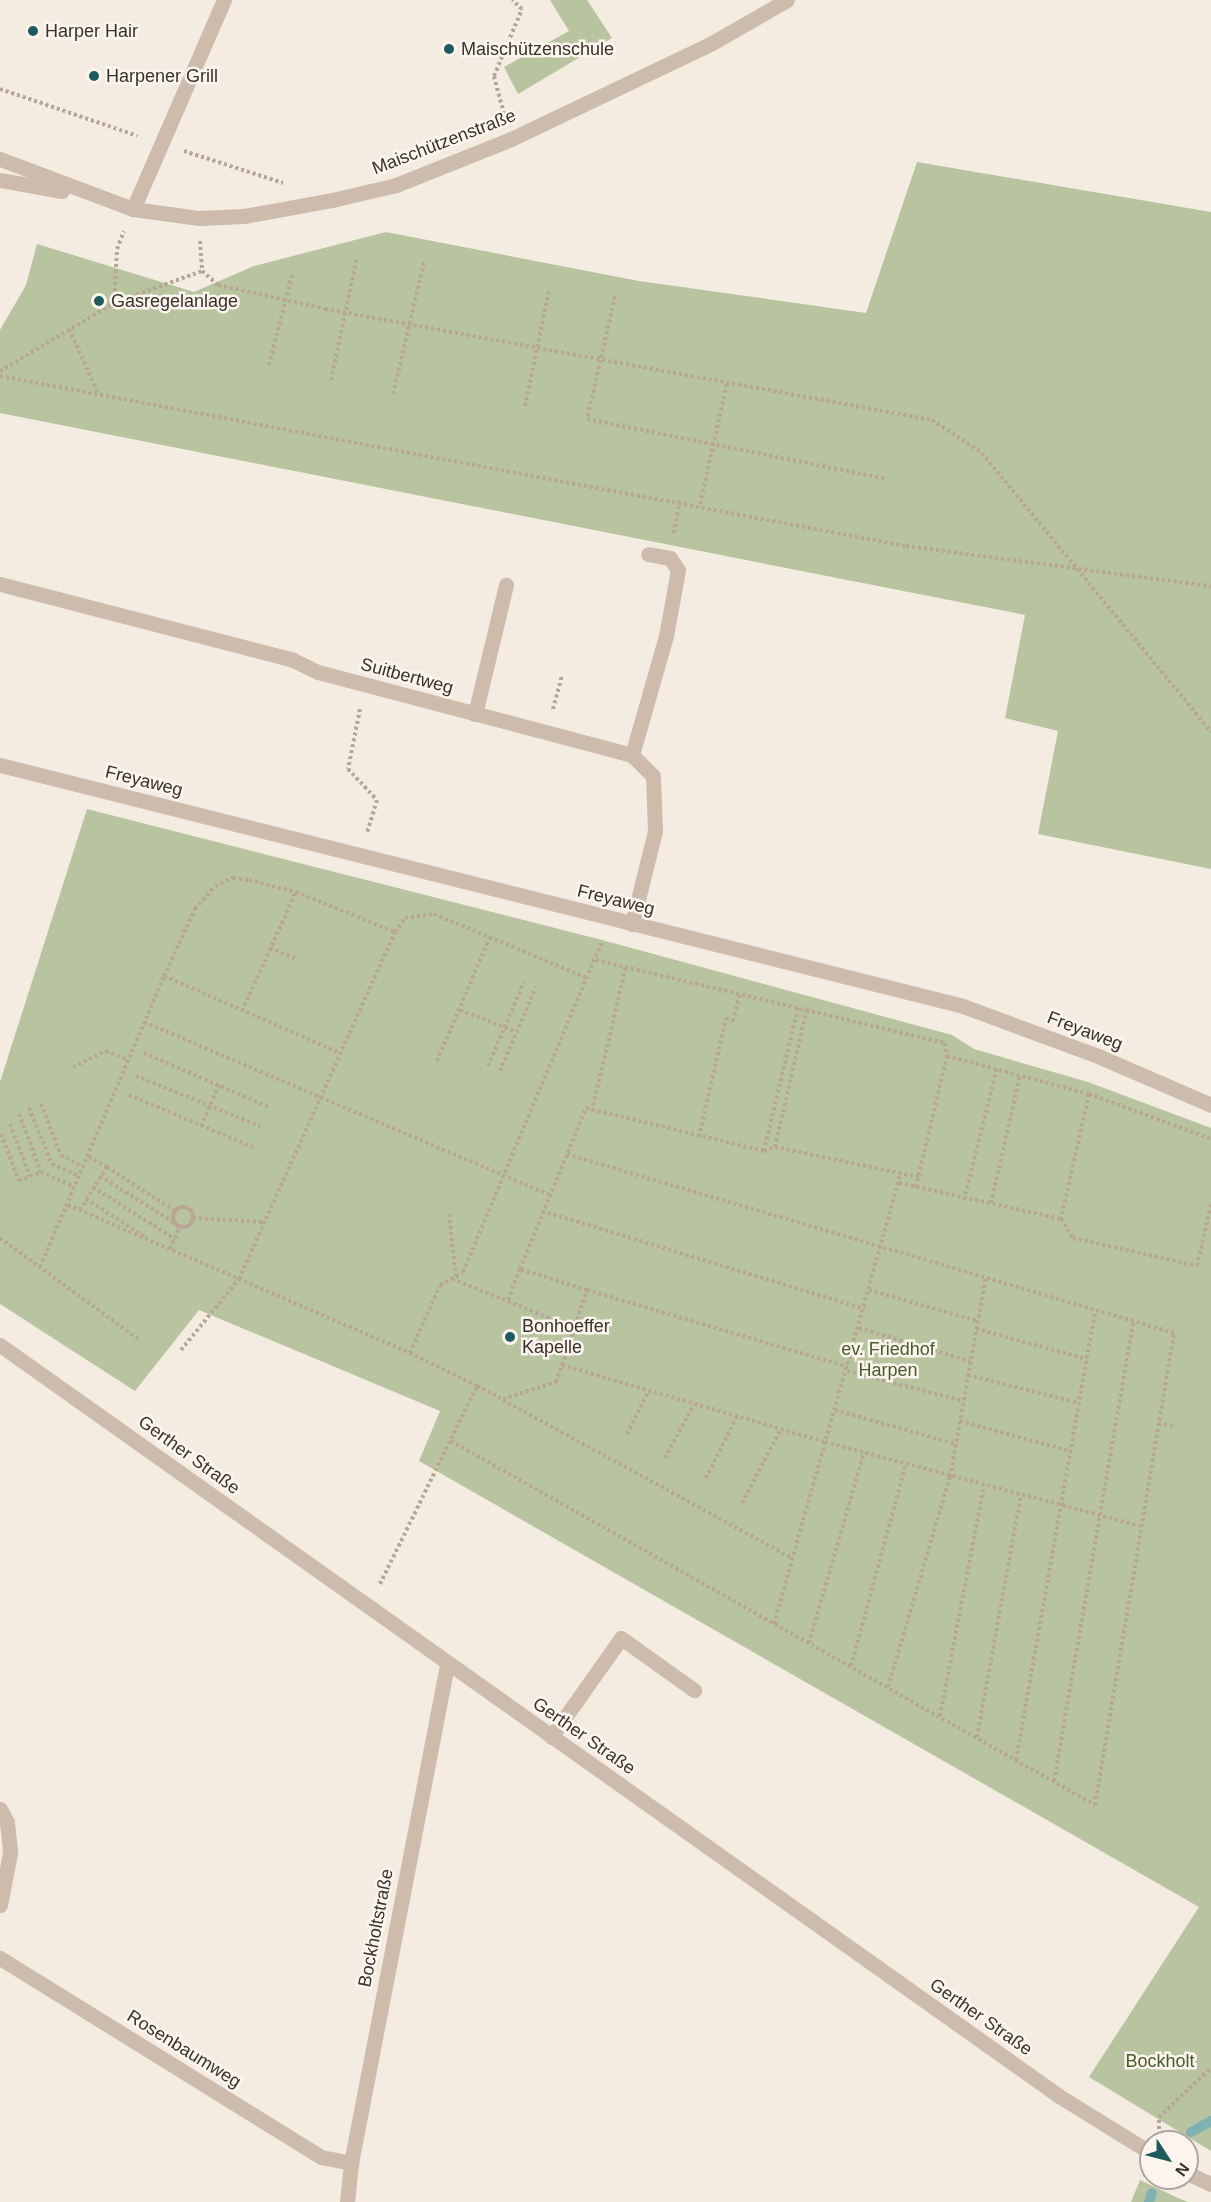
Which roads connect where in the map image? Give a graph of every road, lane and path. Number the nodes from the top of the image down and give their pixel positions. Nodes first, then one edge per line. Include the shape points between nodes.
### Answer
1 (224, 0) edge
2 (512, 0) edge
3 (788, 0) edge
4 (512, 139) junction
5 (0, 159) edge
6 (0, 180) edge
7 (89, 195) junction
8 (134, 209) junction
9 (199, 218) junction
10 (357, 258) dead end
11 (424, 262) dead end
12 (202, 271) junction
13 (292, 275) dead end
14 (549, 291) dead end
15 (615, 296) dead end
16 (285, 300) junction
17 (114, 303) junction
18 (346, 313) junction
19 (410, 325) junction
20 (69, 328) junction
21 (537, 349) junction
22 (600, 361) junction
23 (269, 365) dead end
24 (0, 371) edge
25 (0, 376) edge
26 (331, 380) dead end
27 (727, 383) junction
28 (98, 394) junction
29 (393, 394) dead end
30 (525, 406) dead end
31 (713, 444) junction
32 (886, 479) dead end
33 (680, 500) junction
34 (700, 504) junction
35 (648, 554) dead end
36 (670, 558) junction
37 (1076, 570) junction
38 (0, 585) edge
39 (506, 585) dead end
40 (1211, 586) edge
41 (562, 676) dead end
42 (365, 685) junction
43 (474, 714) junction
44 (1211, 732) edge
45 (547, 733) junction
46 (632, 755) junction
47 (0, 765) edge
48 (360, 856) junction
49 (296, 892) junction
50 (609, 918) junction
51 (632, 924) junction
52 (395, 932) junction
53 (490, 937) junction
54 (270, 948) junction
55 (295, 958) dead end
56 (596, 960) junction
57 (626, 966) junction
58 (164, 976) junction
59 (587, 978) junction
60 (524, 982) dead end
61 (536, 987) dead end
62 (740, 993) junction
63 (798, 1007) junction
64 (807, 1008) junction
65 (460, 1010) junction
66 (243, 1011) junction
67 (144, 1022) junction
68 (505, 1027) junction
69 (516, 1032) junction
70 (144, 1053) dead end
71 (340, 1053) junction
72 (947, 1056) junction
73 (129, 1060) junction
74 (437, 1062) dead end
75 (488, 1066) dead end
76 (73, 1067) dead end
77 (997, 1068) junction
78 (500, 1071) dead end
79 (1020, 1075) junction
80 (136, 1076) dead end
81 (219, 1085) junction
82 (1089, 1094) junction
83 (129, 1095) dead end
84 (320, 1098) junction
85 (41, 1104) dead end
86 (1211, 1105) edge
87 (209, 1106) junction
88 (269, 1107) dead end
89 (29, 1108) dead end
90 (592, 1111) junction
91 (19, 1114) dead end
92 (10, 1124) dead end
93 (201, 1126) junction
94 (260, 1126) dead end
95 (1, 1134) edge
96 (699, 1137) junction
97 (1211, 1139) edge
98 (252, 1147) dead end
99 (775, 1147) junction
100 (764, 1151) junction
101 (567, 1154) junction
102 (88, 1156) junction
103 (83, 1167) junction
104 (107, 1167) junction
105 (41, 1172) junction
106 (901, 1173) junction
107 (503, 1175) junction
108 (79, 1176) junction
109 (100, 1176) junction
110 (30, 1177) junction
111 (919, 1177) junction
112 (899, 1183) junction
113 (75, 1187) junction
114 (93, 1187) junction
115 (916, 1187) junction
116 (549, 1195) junction
117 (86, 1199) junction
118 (964, 1200) junction
119 (991, 1203) junction
120 (1211, 1204) edge
121 (68, 1205) junction
122 (80, 1210) junction
123 (175, 1211) junction
124 (542, 1211) junction
125 (448, 1214) dead end
126 (193, 1218) junction
127 (1061, 1219) junction
128 (264, 1222) junction
129 (175, 1223) junction
130 (180, 1227) junction
131 (0, 1238) edge
132 (175, 1239) junction
133 (154, 1242) junction
134 (881, 1248) junction
135 (170, 1249) junction
136 (40, 1267) junction
137 (520, 1269) dead end
138 (454, 1277) junction
139 (986, 1277) junction
140 (239, 1279) junction
141 (587, 1290) junction
142 (869, 1290) junction
143 (508, 1300) dead end
144 (864, 1309) junction
145 (1095, 1311) junction
146 (978, 1321) junction
147 (1132, 1322) junction
148 (575, 1328) junction
149 (859, 1328) junction
150 (976, 1329) junction
151 (138, 1339) dead end
152 (0, 1345) edge
153 (182, 1350) dead end
154 (410, 1353) junction
155 (1087, 1359) junction
156 (970, 1360) junction
157 (562, 1365) junction
158 (848, 1369) junction
159 (968, 1375) junction
160 (477, 1386) junction
161 (648, 1392) junction
162 (503, 1399) junction
163 (963, 1401) junction
164 (1079, 1403) junction
165 (694, 1404) junction
166 (835, 1410) junction
167 (737, 1416) junction
168 (960, 1421) junction
169 (1158, 1423) junction
170 (1175, 1426) dead end
171 (781, 1429) junction
172 (627, 1434) dead end
173 (451, 1441) junction
174 (825, 1442) junction
175 (956, 1444) junction
176 (1070, 1451) junction
177 (864, 1452) junction
178 (665, 1458) dead end
179 (906, 1464) junction
180 (950, 1477) junction
181 (706, 1478) dead end
182 (984, 1485) junction
183 (1022, 1495) junction
184 (742, 1503) dead end
185 (1061, 1506) junction
186 (1101, 1516) junction
187 (1140, 1526) junction
188 (792, 1558) junction
189 (368, 1608) junction
190 (774, 1624) junction
191 (809, 1643) junction
192 (447, 1665) junction
193 (851, 1666) junction
194 (888, 1687) junction
195 (694, 1690) dead end
196 (940, 1716) junction
197 (551, 1737) junction
198 (977, 1737) junction
199 (1016, 1760) junction
200 (1054, 1781) junction
201 (0, 1809) edge
202 (0, 1905) edge
203 (0, 1958) edge
204 (1211, 2067) edge
205 (1159, 2130) edge
206 (1139, 2146) edge
207 (351, 2163) junction
208 (349, 2201) edge

1 - 8 street
2 - 4 path via 522,9 494,76
3 - 4 street, Maischützenstraße via 627,86
4 - 9 street, Maischützenstraße via 396,185 244,216
5 - 7 street, Maischützenstraße
6 - 7 street, Maischützenstraße
7 - 8 street, Maischützenstraße
8 - 9 street, Maischützenstraße
8 - 17 path via 117,249
9 - 12 path
10 - 18 path
11 - 19 path
12 - 16 path via 218,285
12 - 17 path
13 - 16 path
14 - 21 path
15 - 22 path
16 - 18 path
16 - 23 path
17 - 20 path
18 - 19 path
18 - 26 path
19 - 21 path
19 - 29 path
20 - 24 path
20 - 28 path
21 - 22 path
21 - 30 path
22 - 27 path
22 - 31 path via 587,419
25 - 28 path
27 - 31 path
27 - 37 path via 932,420 982,453
28 - 33 path
31 - 32 path
31 - 34 path
33 - 34 path
33 - 36 path
34 - 37 path via 906,546
35 - 36 street
36 - 46 street via 678,570 666,636
37 - 40 path
37 - 44 path
38 - 42 street, Suitbertweg via 293,660 318,672
39 - 43 street
41 - 45 path
42 - 43 street, Suitbertweg
42 - 48 path via 348,769 376,800
43 - 45 street, Suitbertweg
45 - 46 street, Suitbertweg
46 - 51 street via 653,776 655,831
47 - 48 street, Freyaweg
48 - 50 street, Freyaweg
49 - 52 path
49 - 54 path
49 - 58 path via 233,878 215,886 195,909
50 - 51 street, Freyaweg
50 - 56 path
51 - 86 street, Freyaweg via 963,1006 1098,1056
52 - 53 path via 405,918 434,914
52 - 71 path
53 - 59 path
53 - 65 path
54 - 55 path
54 - 66 path
56 - 57 path
56 - 59 path
57 - 62 path
57 - 90 path
58 - 66 path
58 - 67 path
59 - 107 path
60 - 68 path
61 - 69 path
62 - 63 path
62 - 96 path via 734,1020 726,1018
63 - 64 path
63 - 100 path
64 - 72 path via 945,1043
64 - 99 path
65 - 68 path
65 - 74 path
66 - 71 path
67 - 73 path
67 - 84 path
68 - 69 path
68 - 75 path
69 - 78 path
70 - 81 path
71 - 84 path
72 - 77 path
72 - 111 path
73 - 76 path via 106,1051
73 - 102 path
77 - 79 path
77 - 118 path
79 - 82 path
79 - 119 path
80 - 87 path
81 - 87 path
81 - 88 path
82 - 97 path
82 - 127 path
83 - 93 path
84 - 107 path
84 - 128 path
85 - 103 path via 61,1155
87 - 93 path
87 - 94 path
89 - 108 path via 52,1164
90 - 96 path
90 - 101 path via 586,1108
91 - 105 path
92 - 110 path
93 - 98 path
95 - 110 path via 19,1181
96 - 100 path
99 - 100 path
99 - 106 path
101 - 116 path
101 - 134 path
102 - 103 path
102 - 104 path
103 - 108 path
104 - 109 path
104 - 123 path
105 - 110 path
105 - 113 path
106 - 111 path
106 - 112 path
107 - 116 path
107 - 138 path via 463,1272
108 - 113 path
109 - 114 path
109 - 129 path
111 - 115 path
112 - 115 path
112 - 134 path
113 - 121 path
114 - 117 path
114 - 132 path
115 - 118 path
116 - 124 path
117 - 122 path
117 - 133 path
118 - 119 path
119 - 127 path
120 - 127 path via 1197,1266 1073,1238
121 - 122 path
121 - 136 path
122 - 133 path
123 - 126 path via 184,1208
123 - 129 path
124 - 141 path via 520,1269
124 - 144 path
125 - 138 path
126 - 128 path
126 - 130 path via 189,1225
128 - 140 path
129 - 130 path
130 - 132 path
131 - 136 path
132 - 135 path
133 - 135 path
134 - 139 path
134 - 142 path
135 - 140 path
136 - 151 path
137 - 143 path
138 - 148 path
138 - 154 path via 440,1285
139 - 145 path
139 - 146 path
140 - 153 path
140 - 154 path
141 - 148 path
141 - 158 path
142 - 144 path
142 - 146 path
144 - 149 path
145 - 147 path
145 - 155 path
146 - 150 path
147 - 169 path via 1174,1333
147 - 186 path
148 - 157 path
149 - 156 path
149 - 158 path
150 - 155 path
150 - 156 path
152 - 189 street, Gerther Straße
154 - 160 path
155 - 164 path
156 - 159 path
157 - 161 path
157 - 162 path via 556,1382
158 - 163 path
158 - 166 path
159 - 163 path
159 - 164 path
160 - 162 path
160 - 173 path
161 - 165 path
161 - 172 path
162 - 188 path
163 - 168 path
164 - 176 path
165 - 167 path
165 - 178 path
166 - 174 path
166 - 175 path
167 - 171 path
167 - 181 path
168 - 175 path
168 - 176 path
169 - 170 path
169 - 187 path
171 - 174 path
171 - 184 path
173 - 189 path
173 - 190 path
174 - 177 path
174 - 188 path
175 - 180 path
176 - 185 path
177 - 179 path
177 - 191 path
179 - 180 path
179 - 193 path
180 - 182 path
180 - 194 path
182 - 183 path
182 - 196 path
183 - 185 path
183 - 198 path
185 - 186 path
185 - 199 path
186 - 187 path
186 - 200 path
187 - 200 path via 1095,1805
188 - 190 path
189 - 192 street, Gerther Straße
190 - 191 path
191 - 193 path
192 - 197 street, Gerther Straße
192 - 207 street, Bockholtstraße
193 - 194 path
194 - 196 path
195 - 197 street via 621,1638
196 - 198 path
197 - 206 street, Gerther Straße via 1059,2096
198 - 199 path
199 - 200 path
201 - 202 street via 7,1822 10,1853
203 - 207 street, Rosenbaumweg via 321,2157
204 - 205 path via 1159,2117
207 - 208 street, Bockholtstraße

